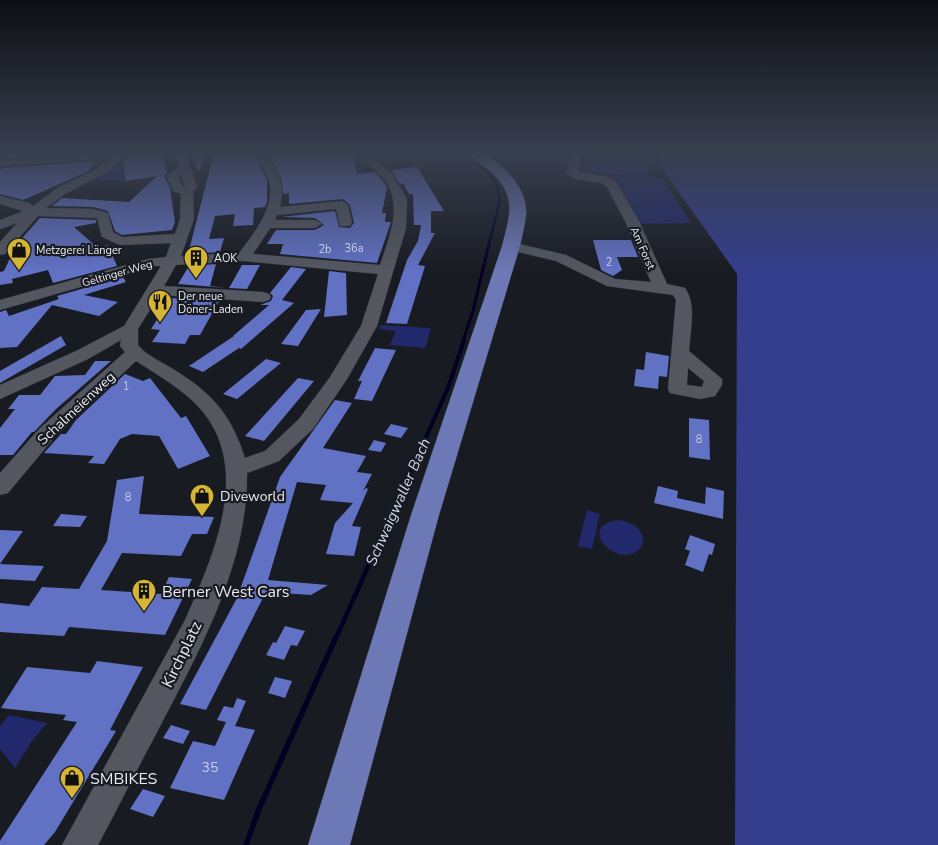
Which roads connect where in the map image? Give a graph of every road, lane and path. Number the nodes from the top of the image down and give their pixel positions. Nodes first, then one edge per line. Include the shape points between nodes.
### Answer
1 (60, 192) edge
2 (186, 192) edge
3 (276, 192) edge
4 (397, 192) edge
5 (514, 192) edge
6 (616, 192) edge
7 (0, 200) edge
8 (32, 212) junction
9 (273, 212) junction
10 (345, 223) dead end
11 (266, 224) junction
12 (315, 224) dead end
13 (0, 225) edge
14 (180, 238) junction
15 (511, 246) junction
16 (0, 251) edge
17 (244, 257) junction
18 (172, 260) junction
19 (386, 270) junction
20 (661, 288) junction
21 (154, 290) junction
22 (263, 297) dead end
23 (0, 305) edge
24 (131, 343) junction
25 (681, 354) dead end
26 (0, 393) edge
27 (238, 468) junction
28 (0, 487) edge
29 (79, 845) edge
30 (329, 845) edge

1 - 8 street
2 - 14 street, Schalmeienweg via 187,219
3 - 9 street
4 - 19 street via 400,199 400,228
5 - 15 main road via 518,212
6 - 20 street, Am Forst
7 - 8 street via 25,206
8 - 13 street
8 - 14 street via 103,216 107,234 120,241
8 - 16 street
9 - 10 street via 342,205
9 - 11 street
11 - 12 street
11 - 17 street
14 - 18 street, Schalmeienweg
15 - 20 street, Am Forst via 560,258 612,283
15 - 30 main road via 425,515
17 - 18 street, Geltinger Weg
17 - 19 street, Geltinger Weg
18 - 21 street, Schalmeienweg
18 - 23 street, Geltinger Weg via 153,262
19 - 27 street via 369,326 338,379 306,424 272,456
20 - 25 street, Am Forst via 679,291 684,300
21 - 22 street
21 - 24 street, Schalmeienweg via 138,314
24 - 26 street via 83,355
24 - 27 street, Kirchplatz via 185,383 210,407 227,433
24 - 28 street, Schalmeienweg
27 - 29 street, Kirchplatz via 234,520 219,574 180,659

